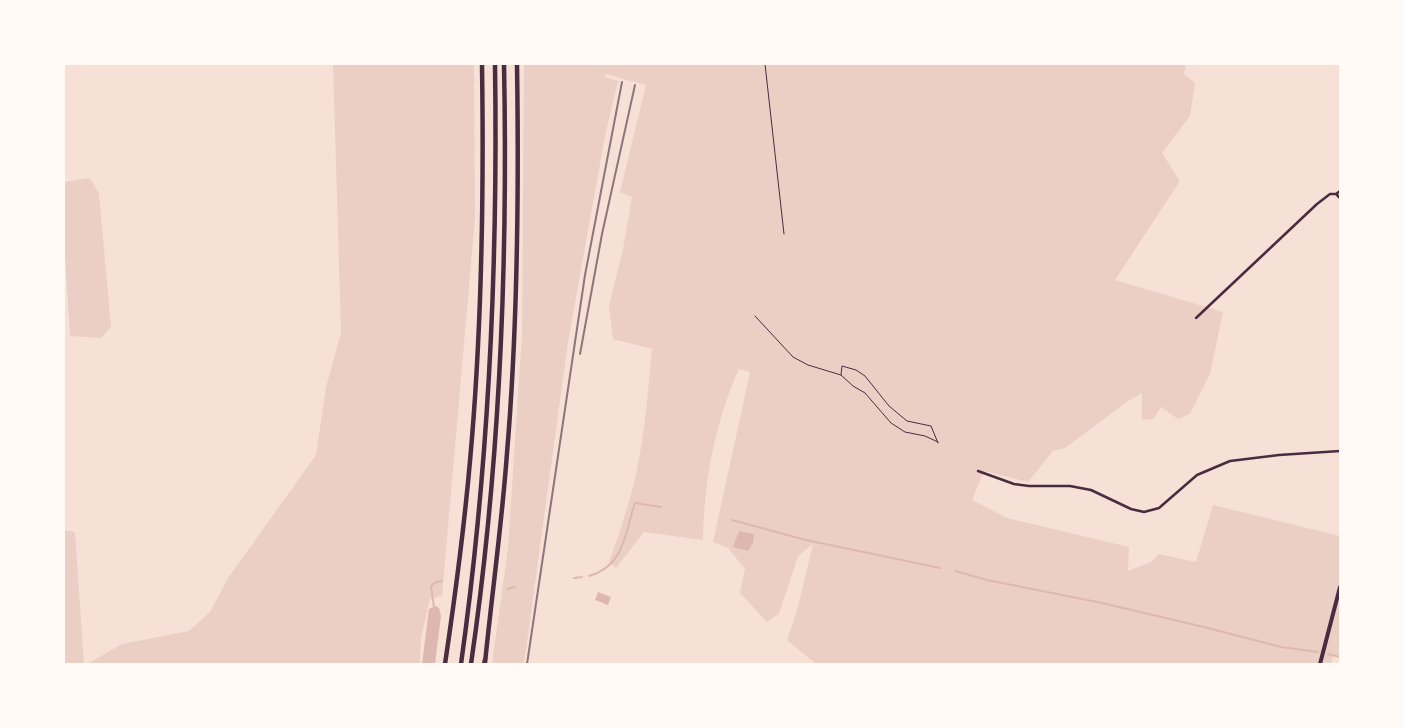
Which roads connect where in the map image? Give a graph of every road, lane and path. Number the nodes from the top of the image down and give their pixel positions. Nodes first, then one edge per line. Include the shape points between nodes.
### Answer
1 (482, 64) edge
2 (495, 64) edge
3 (504, 64) edge
4 (518, 64) edge
5 (765, 64) edge
6 (1340, 191) edge
7 (1336, 194) junction
8 (1340, 198) edge
9 (784, 234) dead end
10 (755, 316) dead end
11 (1196, 318) dead end
12 (841, 376) junction
13 (1340, 451) edge
14 (978, 471) dead end
15 (1340, 587) edge
16 (485, 663) edge
17 (445, 664) edge
18 (461, 664) edge
19 (471, 664) edge
20 (1320, 664) edge

1 - 17 highway via 482,261 475,399 465,513
2 - 18 highway via 495,252 488,405 477,535
3 - 19 highway via 501,332 488,515
4 - 16 highway via 518,222 510,412
5 - 9 path
6 - 7 street
7 - 8 street
7 - 11 street via 1330,194 1316,204
10 - 12 path via 793,357
12 - 12 path via 842,366 865,376 889,406 907,420 931,426 938,443 891,423 865,393
13 - 14 street via 1230,461 1197,475 1160,508 1144,512 1091,490 1014,484
15 - 20 main road

